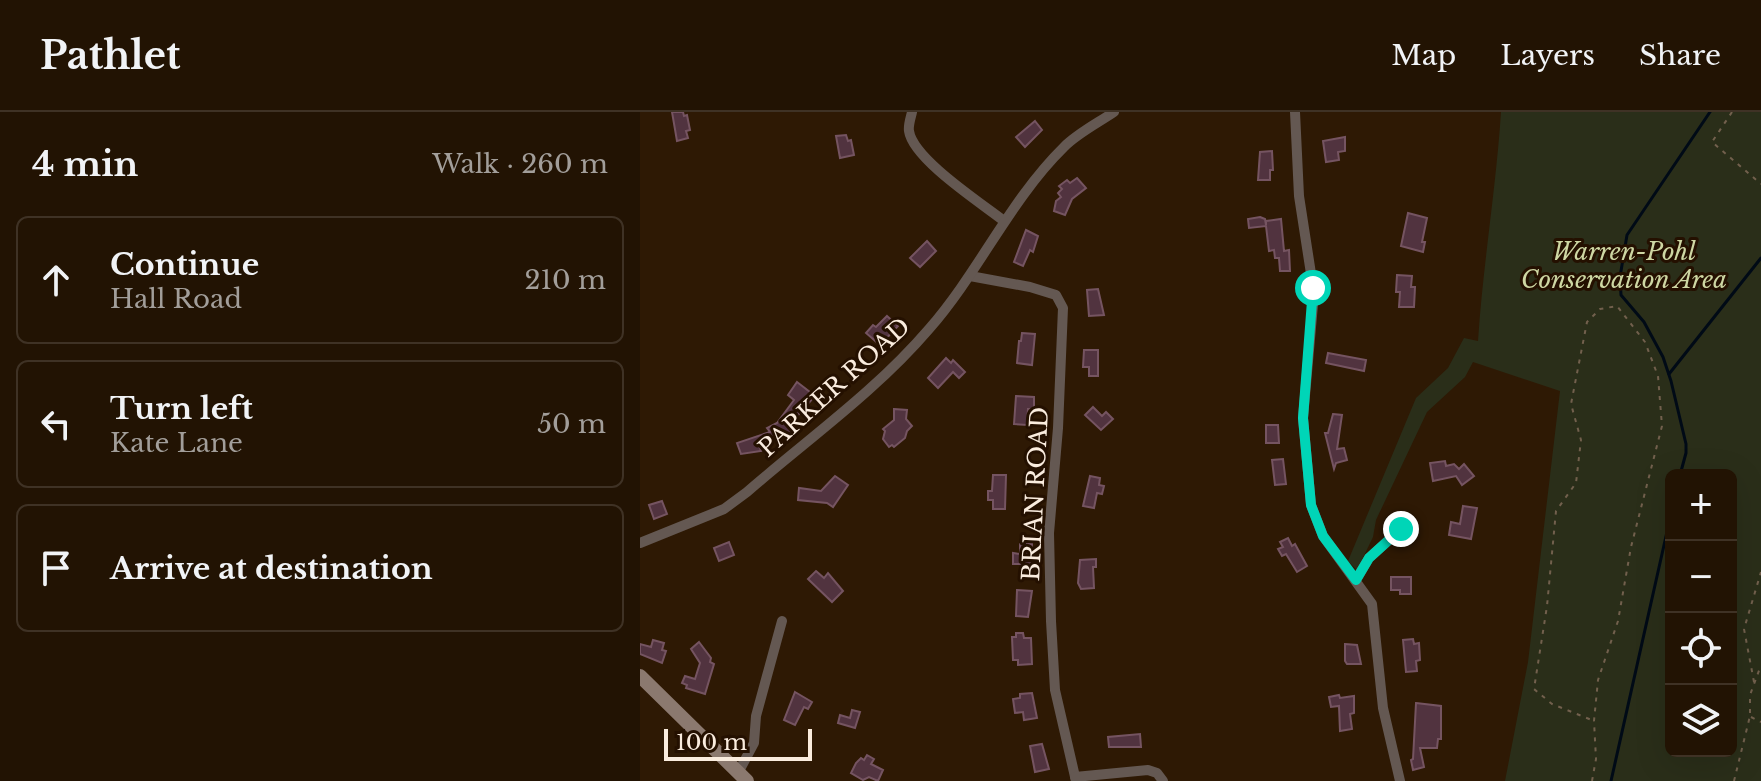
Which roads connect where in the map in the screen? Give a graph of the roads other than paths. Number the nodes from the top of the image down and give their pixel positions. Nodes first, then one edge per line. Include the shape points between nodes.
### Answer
1 (912, 112) edge
2 (1114, 112) edge
3 (1295, 112) edge
4 (1004, 221) junction
5 (970, 276) junction
6 (1401, 529) dead end
7 (640, 543) edge
8 (1356, 580) junction
9 (782, 621) dead end
10 (640, 676) edge
11 (743, 777) edge
12 (1076, 779) edge
13 (1163, 781) edge
14 (1400, 781) edge

1 - 4 street via 908,130 915,146
2 - 4 street, PARKER ROAD via 1065,146
3 - 8 street via 1299,196 1314,293 1303,418 1306,468 1318,527
4 - 5 street, PARKER ROAD
5 - 7 street, PARKER ROAD via 899,362 747,492 724,509
5 - 12 street, BRIAN ROAD via 1056,295 1063,308 1049,533 1051,621 1055,690
6 - 8 street via 1369,558
8 - 14 street via 1374,610 1383,708
9 - 11 street
10 - 11 main road
12 - 13 street via 1148,770

